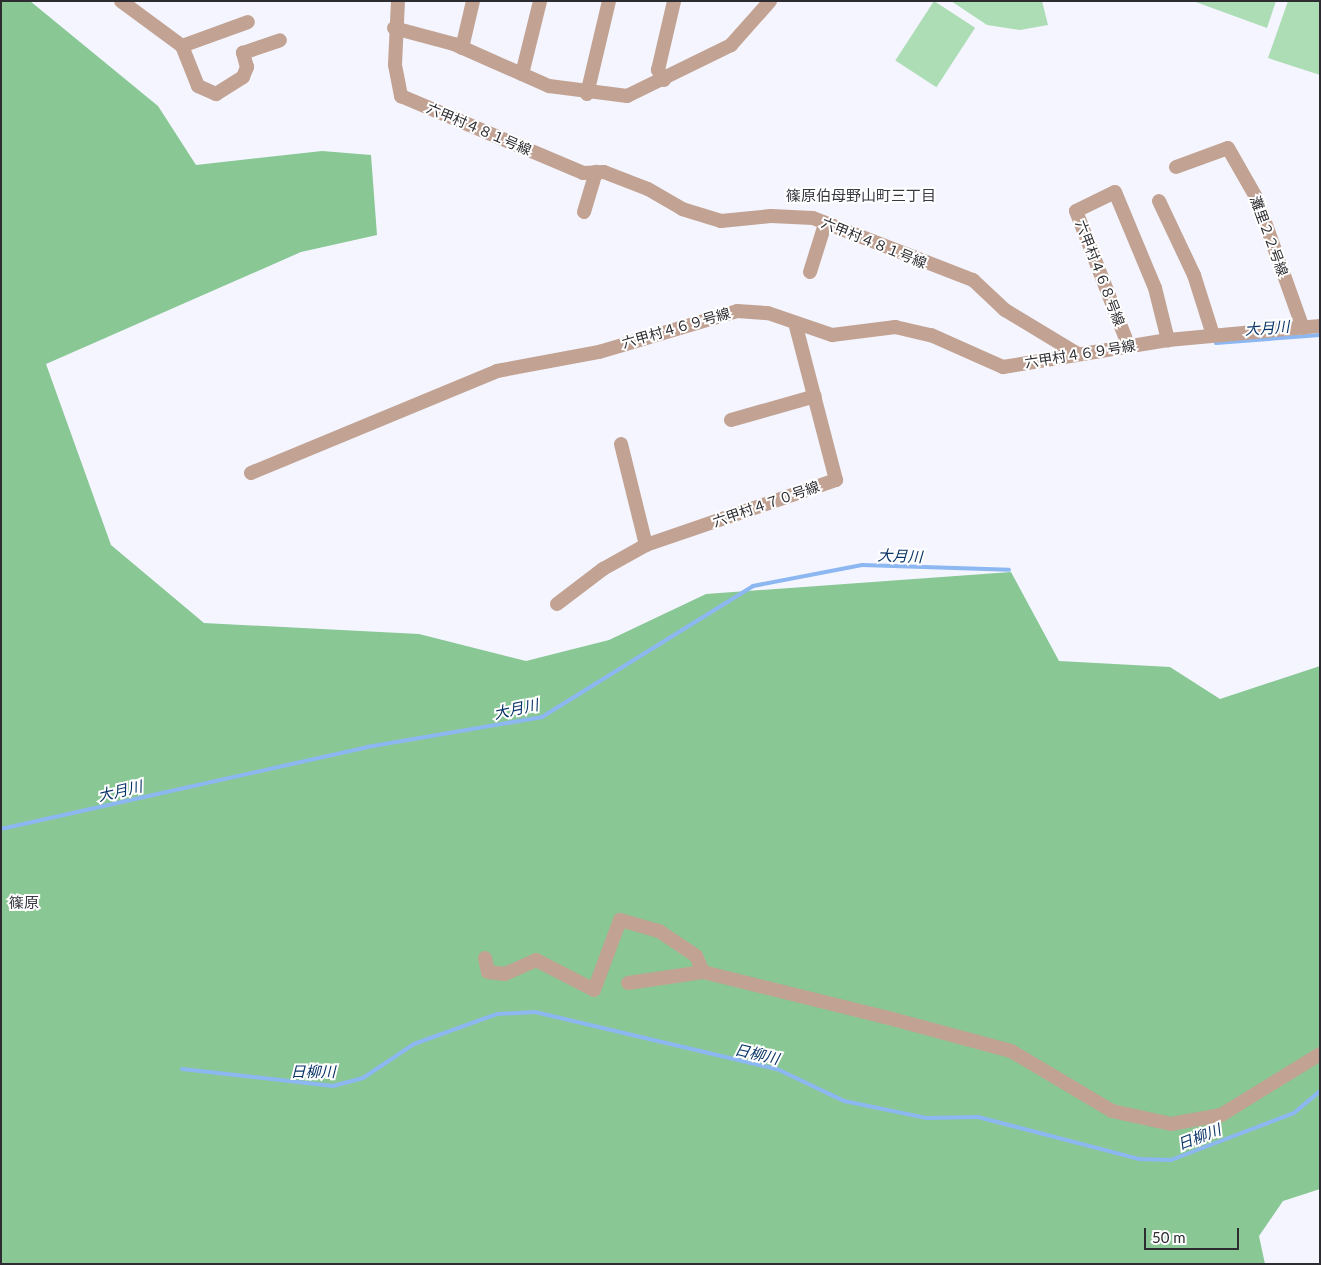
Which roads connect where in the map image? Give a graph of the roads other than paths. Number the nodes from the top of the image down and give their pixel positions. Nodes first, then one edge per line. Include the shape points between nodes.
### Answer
1 (121, 1) edge
2 (398, 1) edge
3 (473, 1) edge
4 (540, 1) edge
5 (609, 1) edge
6 (674, 1) edge
7 (769, 2) edge
8 (248, 22) dead end
9 (394, 28) junction
10 (280, 40) dead end
11 (182, 46) junction
12 (462, 48) junction
13 (522, 74) junction
14 (664, 80) junction
15 (587, 94) junction
16 (1176, 167) dead end
17 (596, 172) junction
18 (1159, 201) dead end
19 (584, 212) dead end
20 (825, 224) junction
21 (810, 272) dead end
22 (796, 326) junction
23 (1320, 326) edge
24 (1302, 328) junction
25 (1213, 335) junction
26 (1168, 340) junction
27 (1129, 347) junction
28 (1078, 354) junction
29 (815, 396) junction
30 (731, 420) dead end
31 (621, 444) dead end
32 (251, 473) dead end
33 (646, 545) junction
34 (557, 604) dead end
35 (485, 958) dead end
36 (703, 972) junction
37 (628, 983) dead end
38 (1320, 1054) edge

1 - 11 street
2 - 9 street
3 - 12 street
4 - 13 street
5 - 15 street
6 - 14 street via 658,70
7 - 14 street via 732,45
8 - 11 street
9 - 12 street
9 - 17 street, 六甲村４８１号線 via 401,96 583,173
10 - 11 street via 243,53 247,67 243,78 226,92 206,90 192,76
12 - 13 street
13 - 15 street
14 - 15 street via 627,96
16 - 24 street, 灘里２２号線 via 1228,148 1256,197
17 - 19 street
17 - 20 street, 六甲村４８１号線 via 648,189 682,209 721,221 771,216 813,218
18 - 25 street via 1194,275
20 - 21 street
20 - 28 street, 六甲村４８１号線 via 973,280 1005,310
22 - 28 street, 六甲村４６９号線 via 832,335 895,327 931,335 1003,367
22 - 29 street, 六甲村４７０号線
22 - 32 street, 六甲村４６９号線 via 768,314 737,311 599,352 497,371
23 - 24 street, 六甲村４６９号線
24 - 25 street, 六甲村４６９号線
25 - 26 street, 六甲村４６９号線
26 - 27 street, 六甲村４６９号線
26 - 27 street, 六甲村４６８号線 via 1155,288 1115,192 1076,211
27 - 28 street, 六甲村４６９号線
29 - 30 street
29 - 33 street, 六甲村４７０号線 via 836,480
31 - 33 street
33 - 34 street, 六甲村４７０号線 via 603,569
35 - 36 street via 488,972 505,974 536,960 594,990 620,920 659,931 696,956
36 - 37 street
36 - 38 street via 1011,1051 1112,1110 1171,1124 1221,1116

